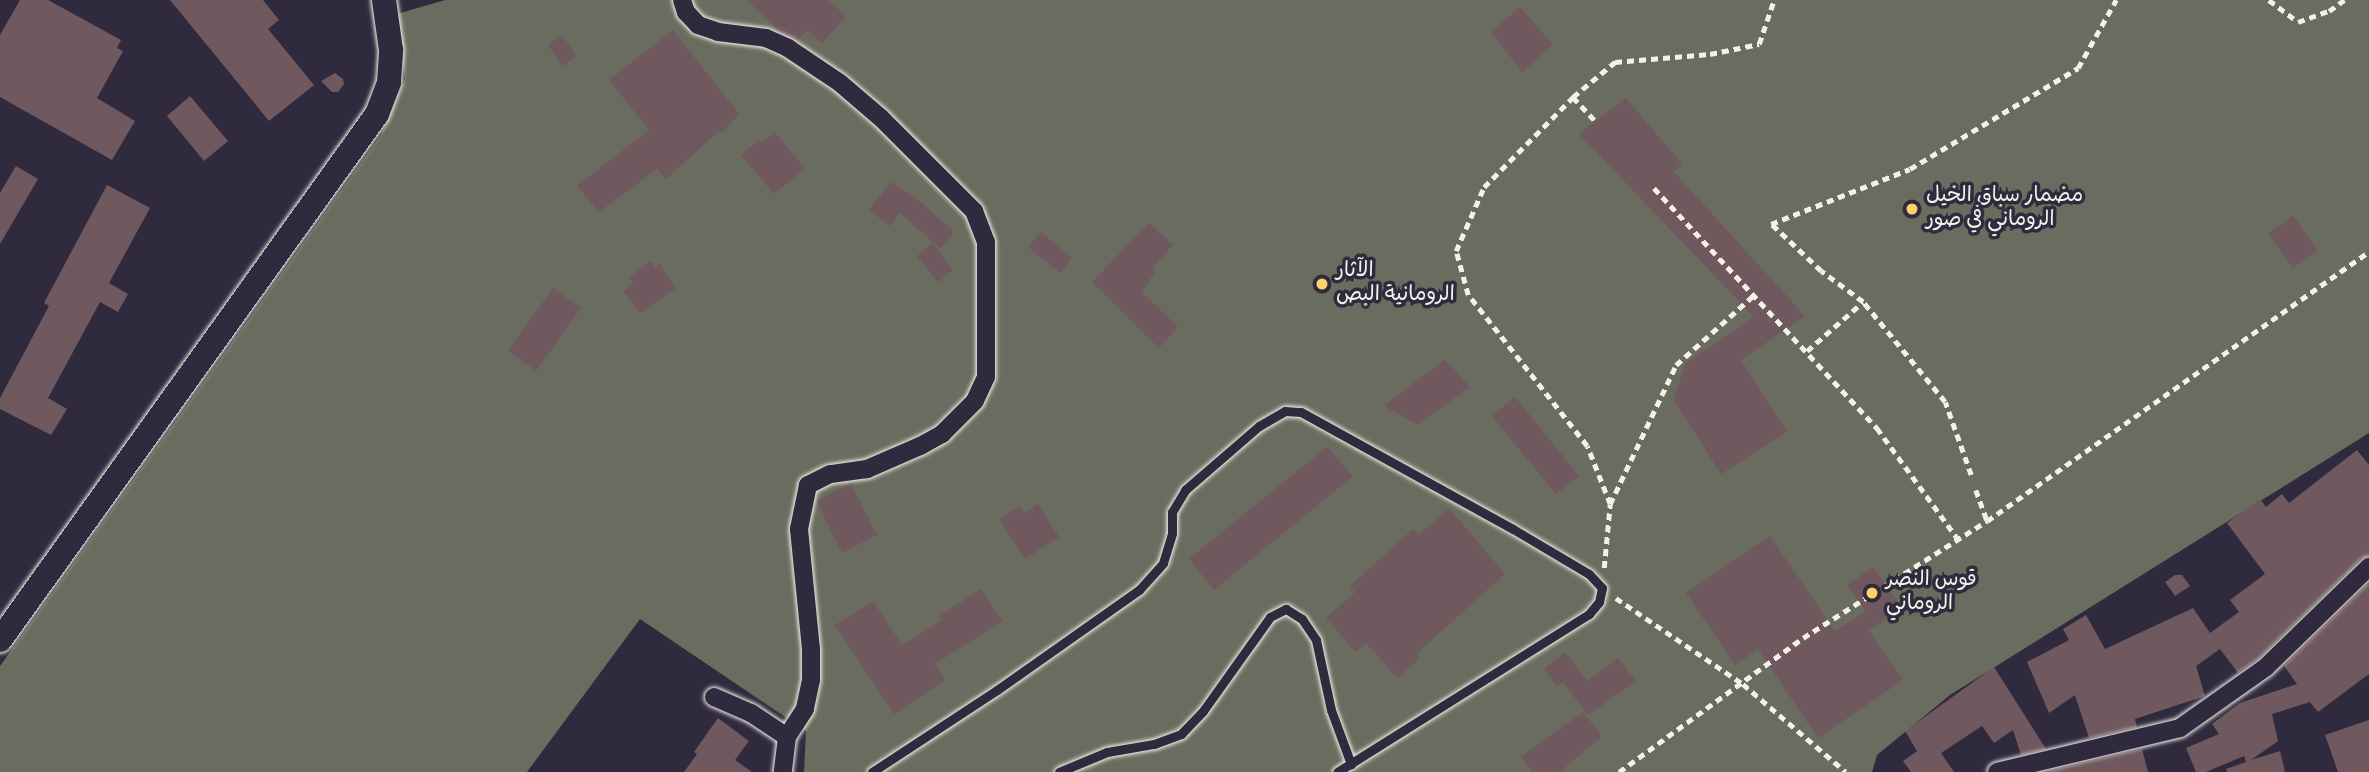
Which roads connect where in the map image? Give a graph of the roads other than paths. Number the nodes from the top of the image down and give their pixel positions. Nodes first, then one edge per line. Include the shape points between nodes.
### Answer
1 (384, 0) edge
2 (682, 0) edge
3 (2369, 567) edge
4 (0, 640) edge
5 (714, 696) dead end
6 (787, 737) junction
7 (1351, 764) junction
8 (783, 772) edge
9 (872, 772) edge
10 (1059, 772) edge
11 (1338, 772) edge
12 (1997, 772) edge

1 - 4 main road via 391,50 389,82 377,114
2 - 6 street via 698,25 766,38 840,83 974,211 986,242 986,377 975,401 942,433 920,446 867,469 830,474 808,485 799,529 811,680 805,709
3 - 12 street via 2266,667 2180,728
5 - 6 street
6 - 8 street
7 - 9 lane via 1589,614 1602,588 1589,574 1513,529 1301,412 1285,411 1259,426 1185,490 1172,512 1172,533 1163,563 1139,590
7 - 10 lane via 1331,710 1316,640 1302,619 1286,610 1270,617 1203,711 1181,734 1107,752
7 - 11 lane

